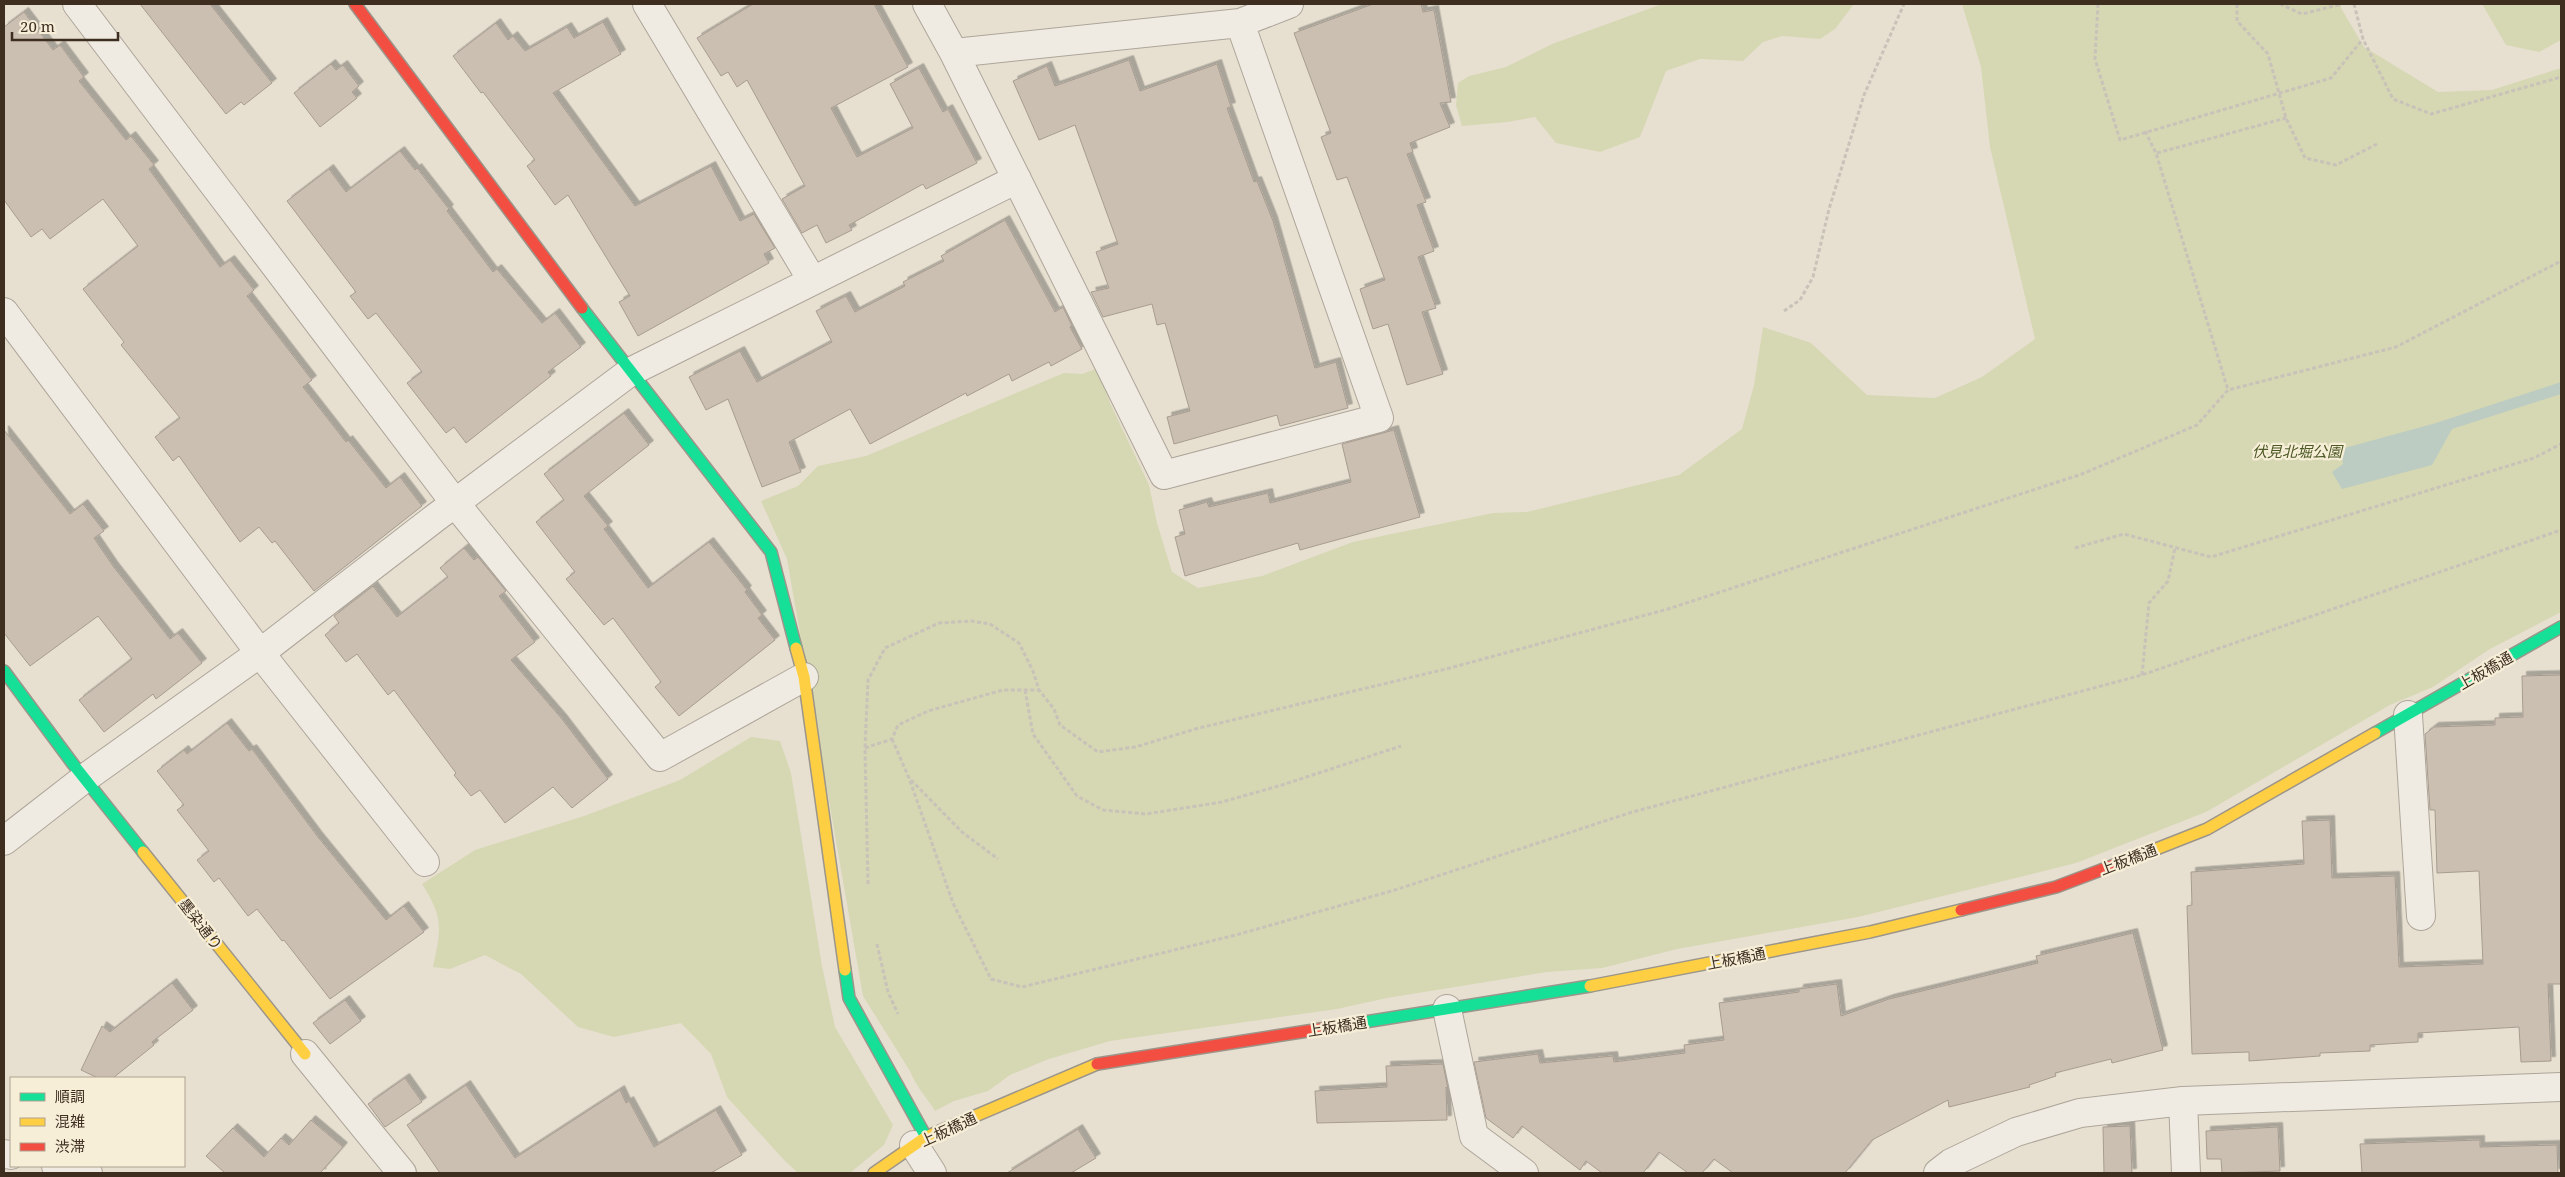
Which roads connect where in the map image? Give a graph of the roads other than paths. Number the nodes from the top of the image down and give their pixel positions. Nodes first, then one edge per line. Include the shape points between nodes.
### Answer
1 (77, 4) edge
2 (355, 4) edge
3 (647, 4) edge
4 (927, 4) edge
5 (1289, 4) edge
6 (1240, 23) junction
7 (954, 53) junction
8 (1017, 179) junction
9 (812, 280) junction
10 (4, 312) edge
11 (630, 372) junction
12 (455, 503) junction
13 (2561, 627) edge
14 (260, 653) junction
15 (4, 670) edge
16 (804, 677) junction
17 (2408, 715) junction
18 (85, 778) junction
19 (4, 841) edge
20 (426, 862) dead end
21 (2421, 916) dead end
22 (1447, 1009) junction
23 (305, 1054) joint
24 (2561, 1087) edge
25 (2183, 1102) junction
26 (920, 1141) junction
27 (61, 1167) edge
28 (88, 1173) edge
29 (402, 1173) edge
30 (874, 1173) edge
31 (932, 1173) edge
32 (1524, 1173) edge
33 (1938, 1173) edge
34 (2186, 1173) edge

1 - 12 street
2 - 11 street
3 - 9 street
4 - 7 street
5 - 6 street
6 - 7 street
6 - 8 street via 1379,418 1164,475
7 - 8 street
8 - 9 street
9 - 11 street
10 - 14 street
11 - 12 street
11 - 16 street via 771,552
12 - 14 street
12 - 16 street via 660,757
13 - 17 street, 上板橋通
14 - 18 street
14 - 20 street
15 - 18 street, 墨染通り
16 - 26 street via 849,998
17 - 21 street
17 - 22 street, 上板橋通 via 2207,829 2056,887 1870,932 1592,986
18 - 19 street
18 - 23 street, 墨染通り
22 - 26 street, 上板橋通 via 1098,1064
22 - 32 street via 1474,1136
23 - 29 street, 墨染通り
24 - 25 street
25 - 33 street via 2080,1113 2016,1132 1951,1163
25 - 34 street
26 - 30 street, 上板橋通
26 - 31 street
27 - 28 street

